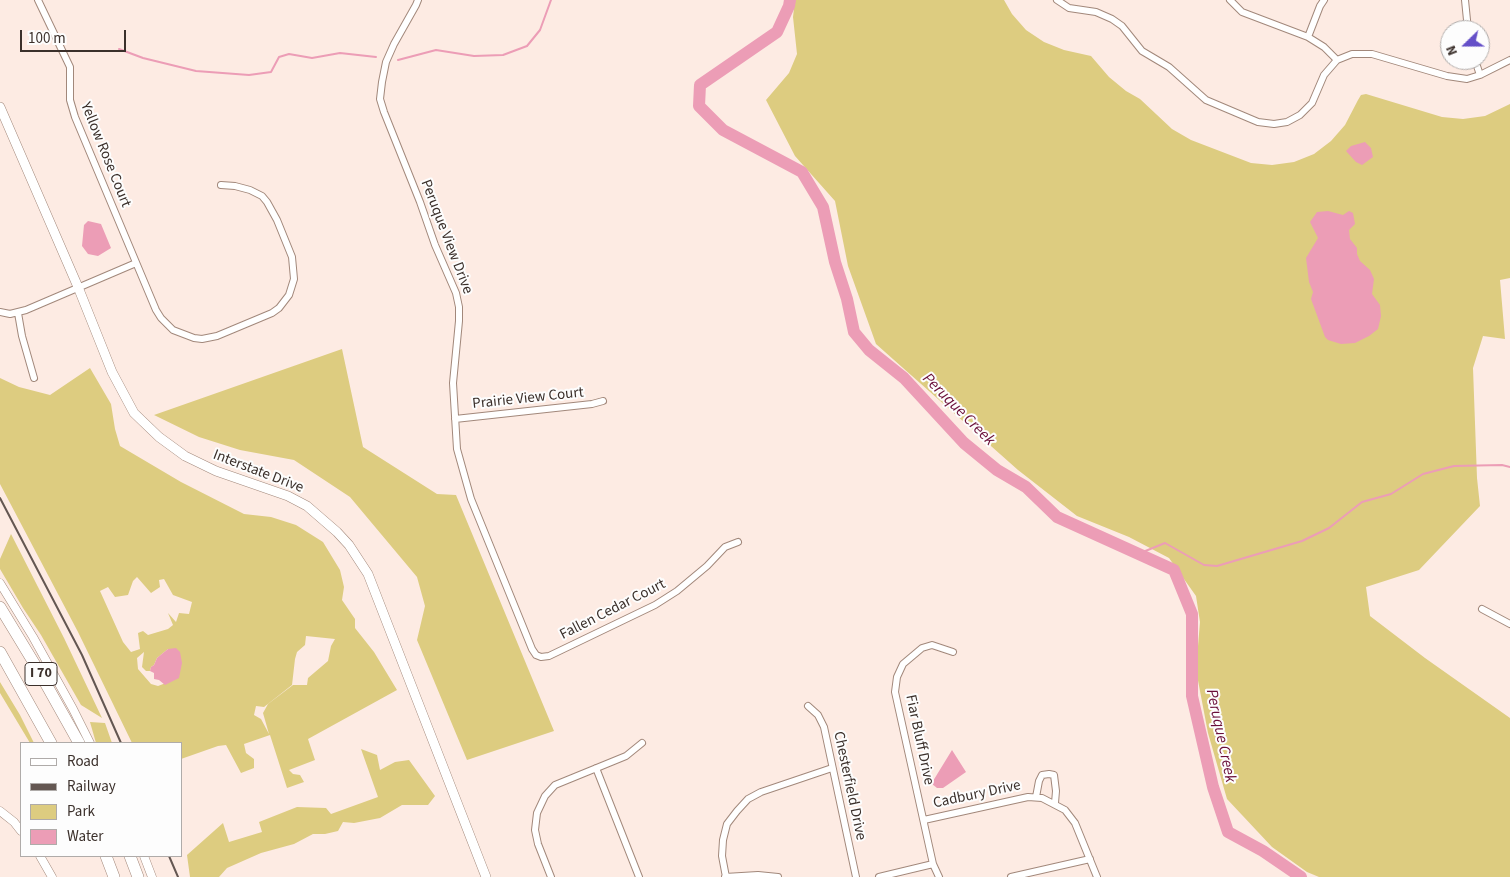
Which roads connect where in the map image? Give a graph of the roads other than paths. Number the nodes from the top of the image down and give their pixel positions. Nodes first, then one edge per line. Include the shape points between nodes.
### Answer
1 (38, 0) edge
2 (418, 0) edge
3 (1057, 0) edge
4 (1230, 0) edge
5 (1324, 0) edge
6 (1465, 0) edge
7 (1467, 20) edge
8 (1308, 37) junction
9 (1337, 60) junction
10 (1510, 60) edge
11 (1478, 70) edge
12 (1480, 75) junction
13 (0, 107) edge
14 (220, 185) dead end
15 (136, 263) junction
16 (78, 287) junction
17 (0, 312) edge
18 (18, 312) junction
19 (34, 378) dead end
20 (603, 401) dead end
21 (455, 419) junction
22 (738, 542) dead end
23 (0, 583) edge
24 (0, 607) edge
25 (1482, 609) dead end
26 (1510, 624) edge
27 (0, 652) edge
28 (953, 652) dead end
29 (541, 657) joint
30 (808, 706) dead end
31 (51, 742) edge
32 (78, 742) edge
33 (90, 742) edge
34 (642, 743) dead end
35 (596, 768) junction
36 (832, 768) junction
37 (1036, 797) junction
38 (1054, 803) junction
39 (0, 811) edge
40 (924, 820) junction
41 (20, 830) edge
42 (41, 857) edge
43 (106, 857) edge
44 (130, 857) edge
45 (144, 857) edge
46 (1090, 859) junction
47 (933, 864) junction
48 (52, 877) edge
49 (114, 877) edge
50 (138, 877) edge
51 (152, 877) edge
52 (486, 877) edge
53 (551, 877) edge
54 (639, 877) edge
55 (726, 877) edge
56 (778, 877) edge
57 (856, 877) edge
58 (879, 877) edge
59 (939, 877) edge
60 (1011, 877) edge
61 (1097, 877) edge

1 - 15 street, Yellow Rose Court via 68,61 72,108
2 - 21 street, Peruque View Drive via 386,62 380,99 456,293 459,314 453,383
3 - 9 street via 1069,8 1096,12 1112,19 1122,26 1142,51 1169,66 1206,100 1258,122 1274,124 1300,116 1312,103 1324,75
4 - 8 street via 1242,12
5 - 8 street
6 - 7 street
8 - 9 street
9 - 12 street via 1352,54 1372,54 1448,76 1467,79
10 - 12 street
11 - 12 street
13 - 16 main road, Interstate Drive
14 - 15 street, Yellow Rose Court via 256,192 272,210 292,257 294,272 289,295 279,308 210,338 187,336 173,330 161,318
15 - 16 street
16 - 18 street
16 - 52 main road, Interstate Drive via 112,372 134,413 168,444 193,460 307,506 349,545 368,574
17 - 18 street
18 - 19 street
20 - 21 street, Prairie View Court
21 - 29 street, Peruque View Drive via 457,449 471,500 532,649
22 - 29 street, Fallen Cedar Court via 724,547 677,592 655,605 574,645
23 - 33 street
24 - 32 highway, I 70
25 - 26 street
27 - 31 highway, I 70
28 - 40 street, Fiar Bluff Drive via 932,645 922,648 904,664 897,677 895,692
30 - 36 street, Chesterfield Drive via 824,727
34 - 35 street via 626,756
35 - 53 street via 555,785 537,813 535,830 538,844
35 - 54 street
36 - 55 street via 748,799 727,824 722,856
36 - 57 street, Chesterfield Drive
37 - 38 street, Cadbury Drive
37 - 38 street, Cadbury Drive via 1042,775 1054,775
37 - 40 street, Cadbury Drive
38 - 46 street, Cadbury Drive via 1075,822
39 - 41 street
40 - 47 street, Fiar Bluff Drive
42 - 48 street
43 - 49 highway
44 - 50 highway
45 - 51 street
46 - 60 street
46 - 61 street, Cadbury Drive
47 - 58 street
47 - 59 street, Fiar Bluff Drive
55 - 56 street

